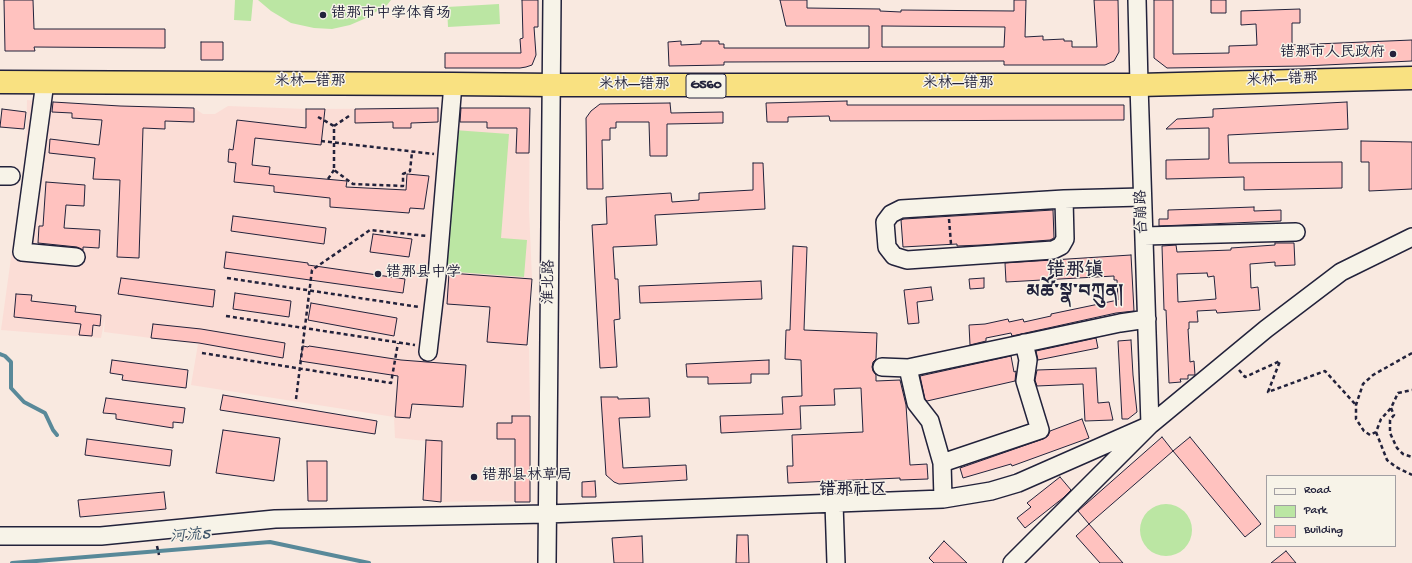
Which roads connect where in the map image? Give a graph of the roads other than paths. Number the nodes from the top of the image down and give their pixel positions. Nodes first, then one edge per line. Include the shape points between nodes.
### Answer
1 (552, 0) edge
2 (1137, 0) edge
3 (1412, 78) edge
4 (0, 82) edge
5 (45, 82) junction
6 (453, 84) junction
7 (552, 85) junction
8 (1139, 85) junction
9 (1142, 197) junction
10 (1064, 199) junction
11 (1296, 232) dead end
12 (1144, 236) junction
13 (1412, 238) edge
14 (76, 257) dead end
15 (1147, 319) junction
16 (1024, 343) junction
17 (429, 350) road end
18 (882, 367) dead end
19 (908, 368) junction
20 (1150, 425) junction
21 (942, 463) junction
22 (943, 499) junction
23 (834, 503) junction
24 (547, 514) junction
25 (0, 536) edge
26 (547, 563) edge
27 (836, 563) edge
28 (1012, 563) edge

1 - 7 street, 淮北路
2 - 8 street, 台崩路
3 - 8 highway, 米林—错那 / G560
4 - 5 highway, 米林—错那 / G560
5 - 6 highway, 米林—错那 / G560
5 - 14 street via 22,252
6 - 7 highway, 米林—错那 / G560
6 - 17 street
7 - 8 highway, 米林—错那 / G560
7 - 24 street, 淮北路
8 - 9 street, 台崩路
9 - 10 street
9 - 12 street, 台崩路
10 - 10 street via 1065,239 1057,248 906,260 894,256 887,247 885,222 890,214 901,209
11 - 12 street
12 - 15 street, 台崩路
13 - 20 street via 1341,272 1266,329
15 - 16 street
15 - 20 street, 台崩路
16 - 19 street
16 - 21 street via 1028,360 1025,381 1040,430
18 - 19 street
19 - 21 street via 916,403 930,421
20 - 22 street via 1018,483 991,491
20 - 28 street
21 - 22 street
22 - 23 street
23 - 24 street
23 - 27 street
24 - 25 street via 275,518 101,536
24 - 26 street, 淮北路

